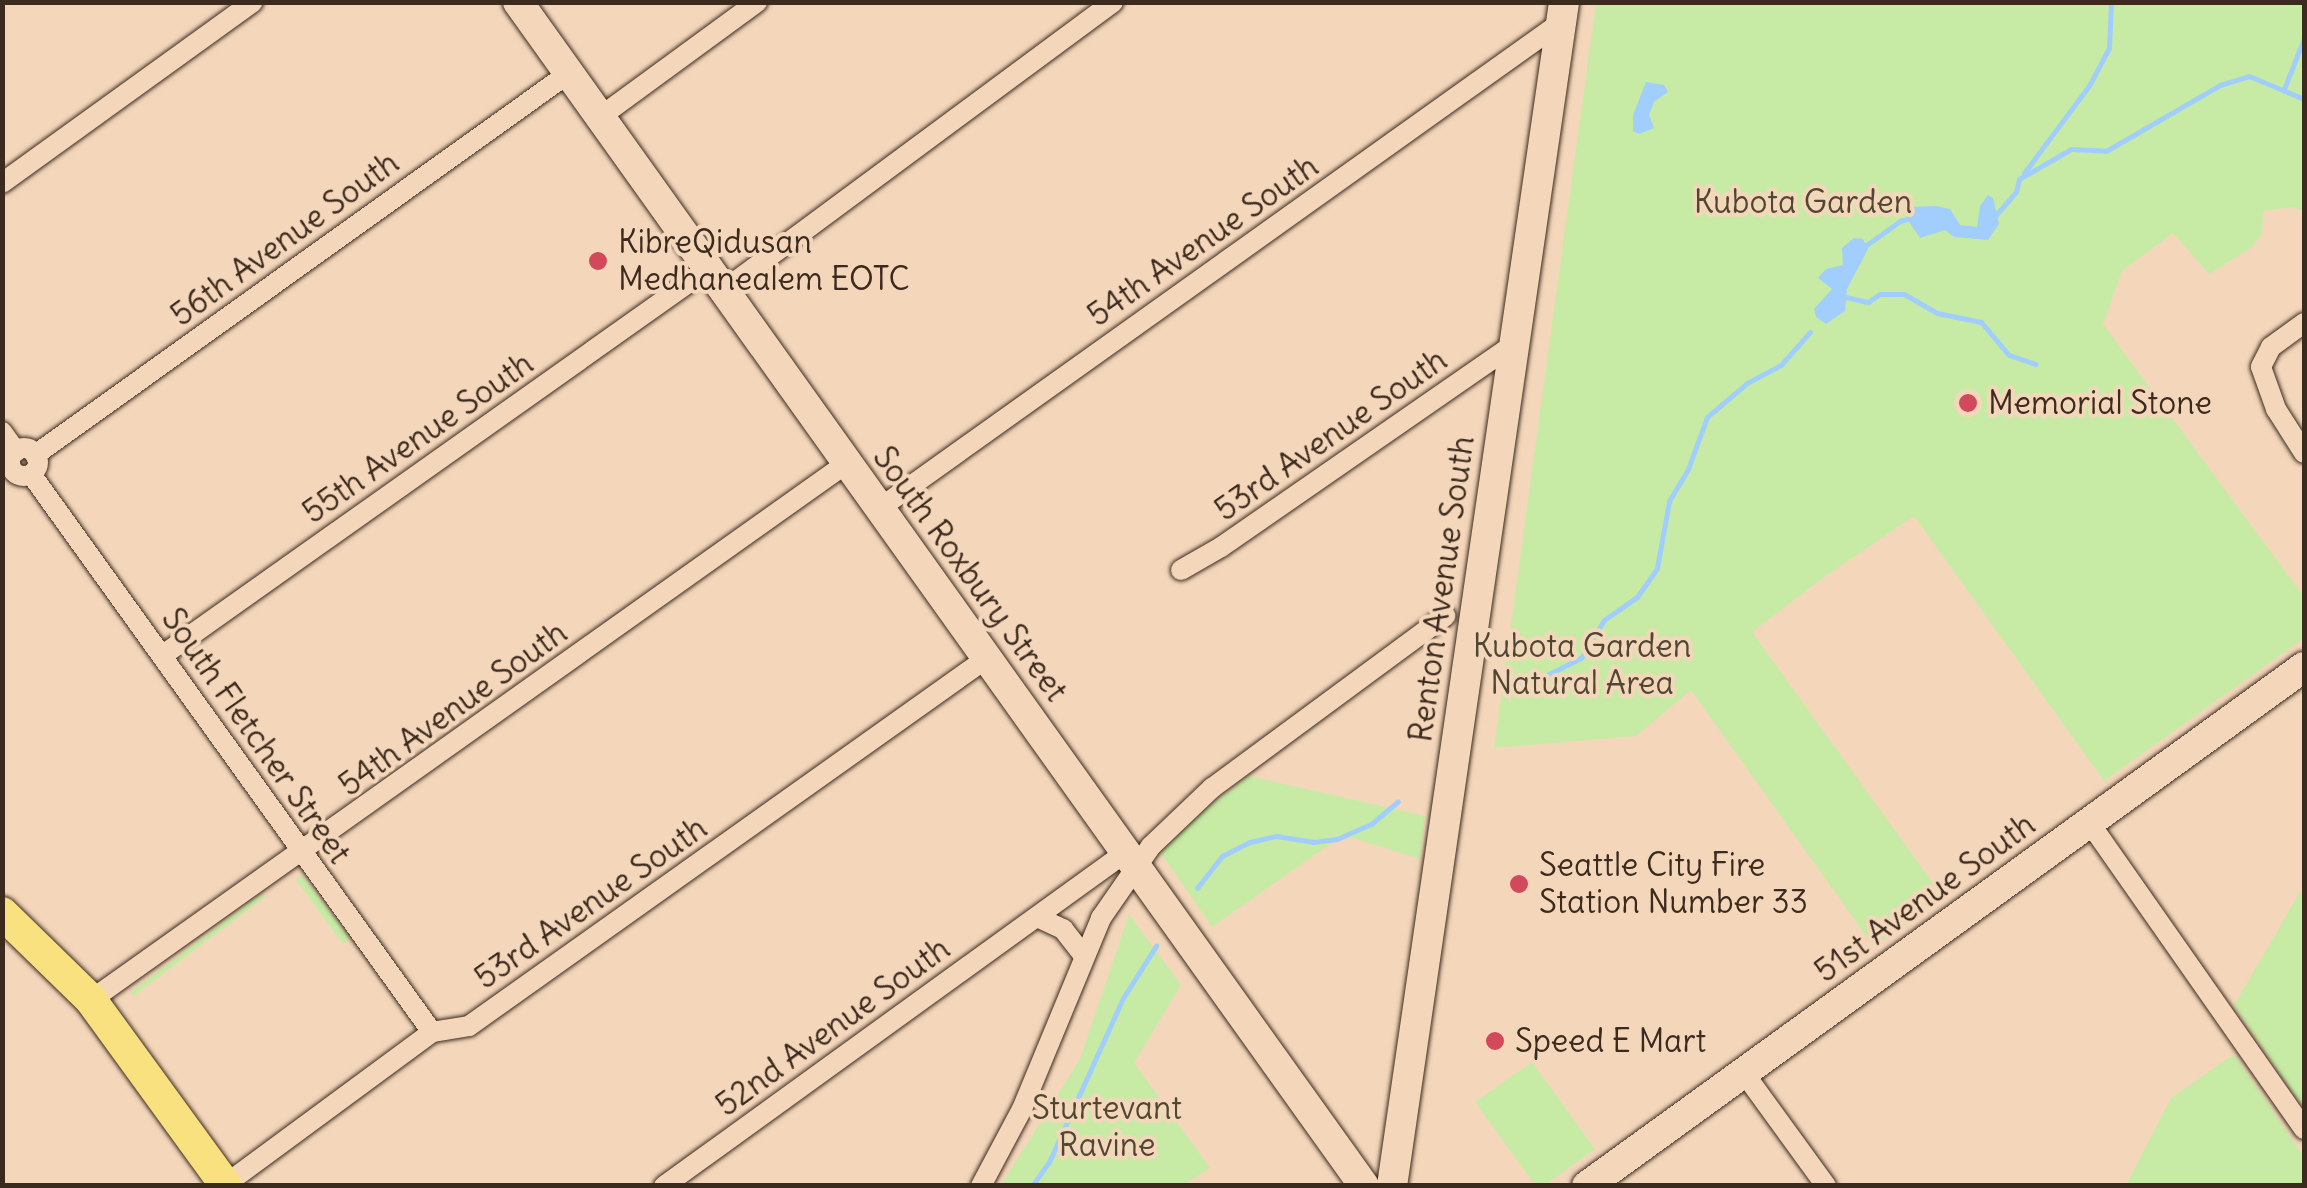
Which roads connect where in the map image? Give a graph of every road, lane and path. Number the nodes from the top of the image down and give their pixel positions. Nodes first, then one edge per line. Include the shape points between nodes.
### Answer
1 (252, 2) edge
2 (518, 2) edge
3 (757, 2) edge
4 (1112, 2) edge
5 (1562, 12) edge
6 (569, 73) junction
7 (600, 116) junction
8 (2, 182) edge
9 (716, 280) junction
10 (2304, 322) edge
11 (1514, 345) junction
12 (2, 432) edge
13 (2304, 454) edge
14 (848, 463) junction
15 (20, 465) edge
16 (880, 508) junction
17 (1180, 570) dead end
18 (1445, 616) dead end
19 (163, 655) junction
20 (987, 658) junction
21 (2304, 667) edge
22 (2089, 822) junction
23 (302, 853) junction
24 (1131, 859) junction
25 (2, 913) edge
26 (1036, 917) junction
27 (1084, 956) junction
28 (91, 1000) junction
29 (432, 1032) junction
30 (1744, 1073) junction
31 (2304, 1129) edge
32 (1398, 1142) junction
33 (1342, 1154) junction
34 (226, 1185) edge
35 (664, 1186) edge
36 (982, 1186) edge
37 (1364, 1186) edge
38 (1392, 1186) edge
39 (1587, 1186) edge
40 (1826, 1186) edge

1 - 8 street
2 - 6 street, South Roxbury Street
3 - 7 street
4 - 9 street, 55th Avenue South
5 - 11 street, Renton Avenue South
5 - 16 street, 54th Avenue South
6 - 7 street, South Roxbury Street
6 - 15 street, 56th Avenue South
7 - 9 street, South Roxbury Street
9 - 14 street, South Roxbury Street
9 - 19 street, 55th Avenue South
10 - 13 street via 2271,348 2261,366 2276,409
11 - 17 street, 53rd Avenue South
11 - 32 street, Renton Avenue South
12 - 15 street, South Fletcher Street
14 - 16 street, South Roxbury Street
14 - 23 street, 54th Avenue South
15 - 19 street, South Fletcher Street
16 - 20 street, South Roxbury Street
18 - 24 street, 52nd Avenue South via 1212,788
19 - 23 street, South Fletcher Street
20 - 24 street, South Roxbury Street
20 - 29 street, 53rd Avenue South via 469,1026
21 - 22 street, 51st Avenue South
22 - 30 street, 51st Avenue South
22 - 31 street
23 - 28 street, 54th Avenue South
23 - 29 street, South Fletcher Street
24 - 26 street, 52nd Avenue South
24 - 27 street
24 - 33 street, South Roxbury Street
25 - 28 main road
26 - 27 street via 1063,929
26 - 35 street, 52nd Avenue South
27 - 36 street via 1022,1109
28 - 34 main road
29 - 34 street, 53rd Avenue South
30 - 39 street, 51st Avenue South
30 - 40 street
32 - 33 street via 1374,1154
32 - 38 street, Renton Avenue South
33 - 37 street, South Roxbury Street

